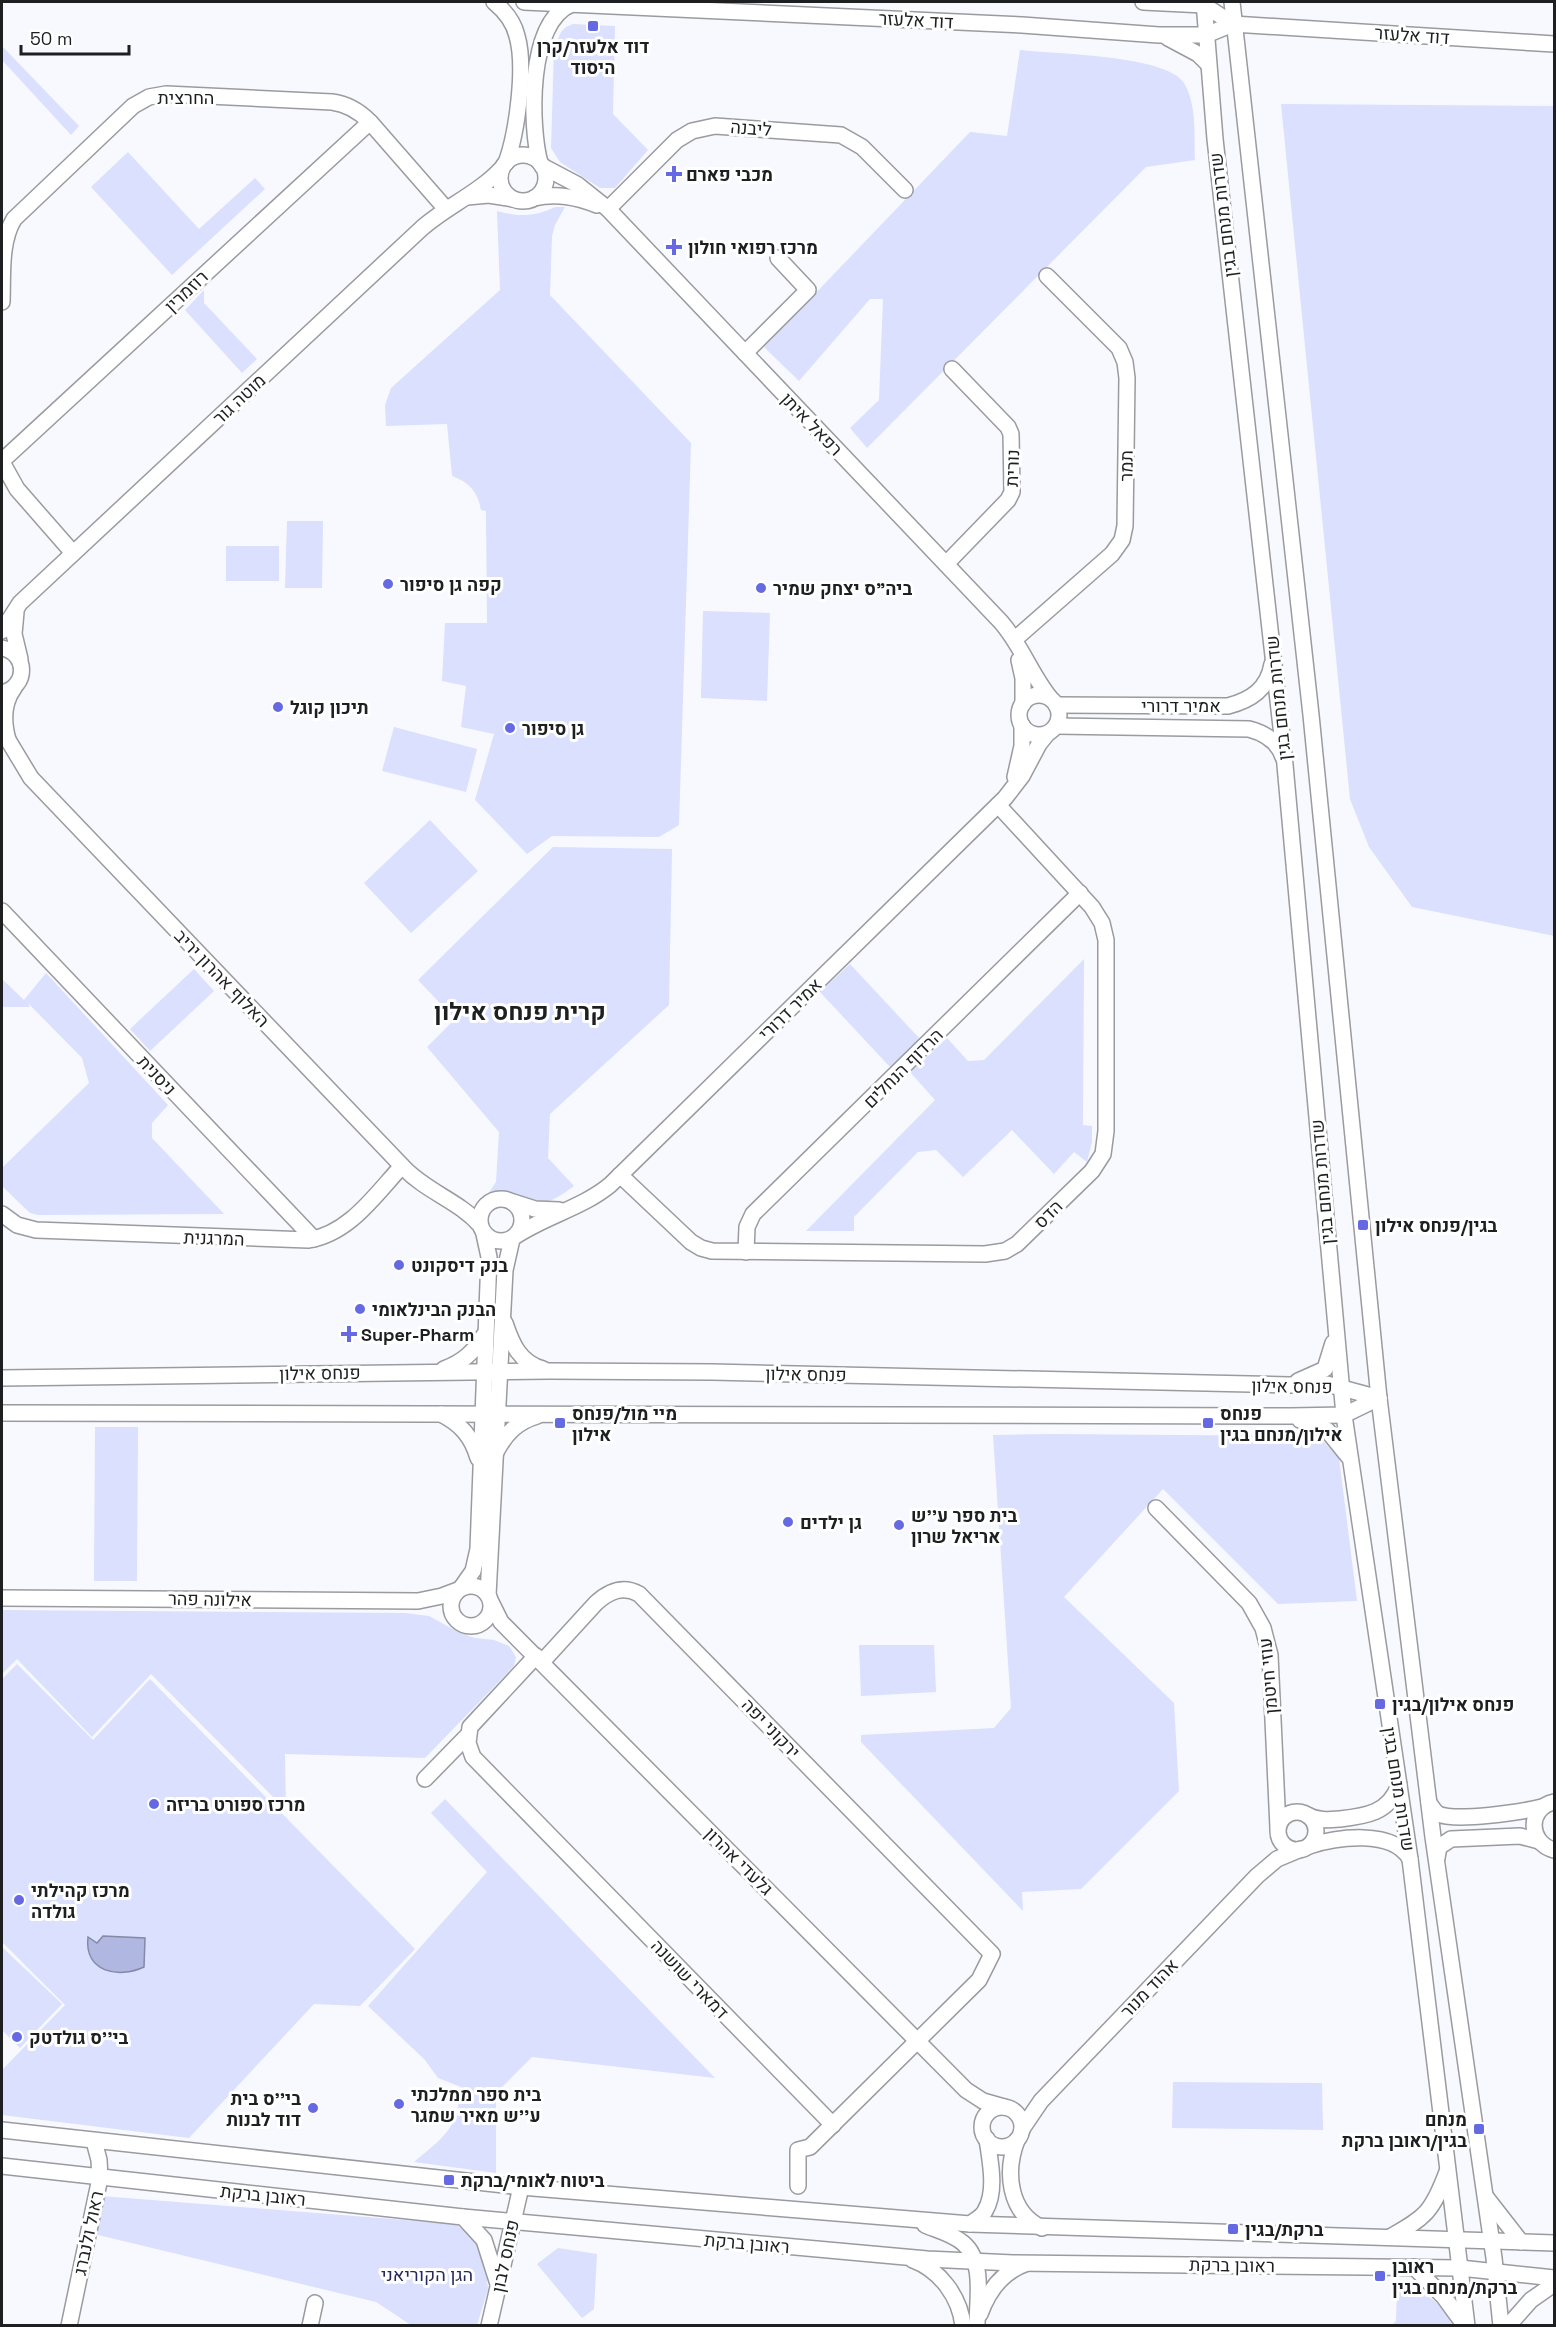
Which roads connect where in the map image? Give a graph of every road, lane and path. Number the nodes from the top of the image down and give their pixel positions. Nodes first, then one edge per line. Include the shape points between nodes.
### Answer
1 (494, 2) edge
2 (524, 2) edge
3 (1143, 2) edge
4 (1232, 2) edge
5 (1204, 3) edge
6 (572, 4) junction
7 (1233, 24) junction
8 (1159, 35) junction
9 (1206, 35) junction
10 (1554, 44) edge
11 (1208, 64) junction
12 (370, 122) junction
13 (542, 165) junction
14 (504, 166) junction
15 (905, 190) dead end
16 (534, 198) junction
17 (461, 199) junction
18 (513, 199) junction
19 (446, 209) junction
20 (608, 209) junction
21 (778, 258) dead end
22 (1047, 276) dead end
23 (2, 302) edge
24 (745, 353) junction
25 (952, 369) dead end
26 (2, 461) edge
27 (74, 553) junction
28 (946, 564) junction
29 (20, 603) junction
30 (2, 631) edge
31 (1015, 639) junction
32 (2, 648) edge
33 (1273, 652) junction
34 (21, 662) junction
35 (8, 690) edge
36 (1054, 702) junction
37 (1023, 704) junction
38 (1022, 725) junction
39 (2, 730) edge
40 (1051, 730) junction
41 (8, 752) edge
42 (1284, 760) junction
43 (1002, 800) junction
44 (1080, 893) junction
45 (2, 911) edge
46 (402, 1166) junction
47 (620, 1175) junction
48 (447, 1200) junction
49 (490, 1202) junction
50 (513, 1202) junction
51 (565, 1209) junction
52 (2, 1214) edge
53 (482, 1229) junction
54 (513, 1238) junction
55 (314, 1239) junction
56 (746, 1252) junction
57 (503, 1317) junction
58 (486, 1332) junction
59 (1335, 1334) junction
60 (438, 1371) junction
61 (484, 1371) junction
62 (500, 1371) junction
63 (549, 1371) junction
64 (2, 1378) edge
65 (1289, 1385) junction
66 (1341, 1387) junction
67 (1379, 1398) junction
68 (2, 1413) edge
69 (441, 1414) junction
70 (490, 1414) junction
71 (543, 1414) junction
72 (1344, 1415) junction
73 (1291, 1416) junction
74 (495, 1454) junction
75 (1349, 1458) junction
76 (480, 1467) junction
77 (1156, 1508) dead end
78 (460, 1589) junction
79 (2, 1598) edge
80 (490, 1598) junction
81 (418, 1601) junction
82 (455, 1619) junction
83 (478, 1625) junction
84 (511, 1632) junction
85 (539, 1659) junction
86 (468, 1735) junction
87 (1274, 1778) junction
88 (425, 1779) dead end
89 (1399, 1785) junction
90 (1429, 1803) junction
91 (1548, 1805) edge
92 (1303, 1813) junction
93 (1278, 1832) junction
94 (1539, 1842) junction
95 (1305, 1847) junction
96 (1554, 1850) edge
97 (1437, 1858) junction
98 (1410, 1859) junction
99 (1257, 1876) junction
100 (918, 2041) junction
101 (966, 2090) junction
102 (1041, 2101) junction
103 (1006, 2108) junction
104 (833, 2125) junction
105 (2, 2130) edge
106 (985, 2134) junction
107 (1019, 2135) junction
108 (94, 2141) junction
109 (2, 2166) edge
110 (1448, 2170) junction
111 (100, 2178) junction
112 (798, 2186) dead end
113 (521, 2187) junction
114 (1485, 2195) junction
115 (463, 2217) junction
116 (910, 2219) junction
117 (512, 2222) junction
118 (970, 2224) junction
119 (1042, 2228) junction
120 (1387, 2238) junction
121 (1456, 2239) junction
122 (1491, 2240) junction
123 (1521, 2242) junction
124 (1554, 2243) edge
125 (907, 2257) junction
126 (974, 2261) junction
127 (1028, 2263) junction
128 (1414, 2267) junction
129 (1460, 2268) junction
130 (1495, 2271) junction
131 (1554, 2278) edge
132 (1554, 2284) edge
133 (499, 2287) junction
134 (315, 2303) dead end
135 (69, 2325) edge
136 (310, 2325) edge
137 (489, 2325) edge
138 (963, 2325) edge
139 (977, 2325) edge
140 (1466, 2325) edge
141 (1501, 2325) edge
142 (1508, 2325) edge

1 - 14 street via 513,24 520,52 517,120
2 - 6 street, דוד אלעזר
3 - 5 street
4 - 7 street, שדרות מנחם בגין
5 - 7 street, דוד אלעזר
5 - 9 street, שדרות מנחם בגין
6 - 8 street, דוד אלעזר
6 - 13 street via 563,8 552,22 538,57 535,128
7 - 9 street, דוד אלעזר
7 - 10 street, דוד אלעזר
7 - 67 street, שדרות מנחם בגין via 1311,715
8 - 9 street, דוד אלעזר
8 - 11 street via 1182,44
9 - 11 street, שדרות מנחם בגין
11 - 33 street, שדרות מנחם בגין
12 - 19 street, החרצית
12 - 23 street, החרצית via 353,108 332,102 166,94 145,98 14,219 4,243
12 - 26 street, רוזמרין
13 - 14 street via 525,155 514,156
13 - 16 street via 545,184
13 - 20 street, רפאל איתן via 578,185
14 - 17 street, מוטה גור
14 - 18 street via 501,186
15 - 20 street, ליבנה via 862,147 841,135 716,126 692,131 677,140
16 - 18 street
16 - 20 street, רפאל איתן via 568,196
17 - 18 street, מוטה גור via 485,195
17 - 19 street, מוטה גור
19 - 27 street, מוטה גור
20 - 24 street, רפאל איתן
21 - 24 street via 808,290
22 - 31 street, תמר via 1113,342 1125,362 1125,526 1113,554
24 - 28 street, רפאל איתן
25 - 28 street, נורית via 1008,427 1012,492
26 - 27 street via 17,489
27 - 29 street, מוטה גור
28 - 31 street, רפאל איתן
29 - 30 street, מוטה גור
29 - 34 street via 14,629
31 - 36 street, רפאל איתן via 1034,676
31 - 37 street
32 - 34 street via 15,653
33 - 36 street, אמיר דרורי via 1270,671 1260,691 1228,706
33 - 42 street, שדרות מנחם בגין
34 - 35 street, האלוף אהרון יריב via 21,676
35 - 41 street, האלוף אהרון יריב via 4,716
36 - 37 street via 1045,696 1035,696
36 - 40 street via 1059,717
37 - 38 street via 1019,716
38 - 40 street via 1034,734
38 - 43 street, אמיר דרורי via 1020,759
39 - 41 street, האלוף אהרון יריב
40 - 42 street, אמיר דרורי via 1249,729 1273,741
40 - 43 street, אמיר דרורי
41 - 46 street, האלוף אהרון יריב
42 - 59 street, שדרות מנחם בגין
43 - 44 street, הדס
43 - 47 street, אמיר דרורי
44 - 56 street, הרדוף הנחלים via 753,1214 747,1227
44 - 56 street, הדס via 1098,915 1106,940 1106,1136 1103,1154 1092,1172 1021,1241 996,1253
45 - 55 street, ניסנית
46 - 48 street, האלוף אהרון יריב via 422,1185
46 - 55 street, המרגנית via 346,1225
47 - 51 street, אמיר דרורי via 596,1195
47 - 56 street, הדס via 697,1247
48 - 49 street, האלוף אהרון יריב via 468,1204
48 - 53 street, האלוף אהרון יריב
49 - 50 street
49 - 53 street via 482,1211
50 - 51 street, אמיר דרורי via 535,1209
50 - 54 street via 522,1219
51 - 54 street, אמיר דרורי
52 - 55 street, המרגנית via 17,1226 36,1230
53 - 54 street via 495,1241
53 - 58 street via 489,1257
54 - 57 street via 505,1270
57 - 62 street
57 - 63 street via 520,1356 527,1363
58 - 60 street via 464,1360
58 - 61 street
59 - 65 street via 1325,1369
59 - 66 street, שדרות מנחם בגין
60 - 61 street, פנחס אילון
60 - 64 street, פנחס אילון
61 - 62 street, פנחס אילון
61 - 70 street
62 - 63 street, פנחס אילון
62 - 70 street
63 - 65 street, פנחס אילון
65 - 66 street, פנחס אילון
66 - 67 street, פנחס אילון
66 - 72 street, שדרות מנחם בגין
67 - 72 street, פנחס אילון
67 - 90 street, שדרות מנחם בגין
68 - 69 street, פנחס אילון
69 - 70 street, פנחס אילון
69 - 76 street via 465,1430
70 - 71 street, פנחס אילון
70 - 74 street
70 - 76 street
71 - 73 street, פנחס אילון
71 - 74 street via 510,1431
72 - 73 street, פנחס אילון
72 - 75 street, שדרות מנחם בגין
73 - 75 street via 1327,1430
74 - 80 street
75 - 89 street, שדרות מנחם בגין
76 - 78 street via 477,1554 471,1575
77 - 87 street, עוזי חיטמן via 1249,1603 1263,1628 1270,1655
78 - 80 street via 476,1586
78 - 81 street, אילונה פהר
78 - 82 street via 451,1604
79 - 81 street, אילונה פהר
80 - 83 street via 489,1614
80 - 84 street, גלעדי אהרון via 497,1616
81 - 82 street, אילונה פהר
82 - 83 street via 466,1626
83 - 84 street
84 - 85 street, גלעדי אהרון
85 - 86 street via 473,1723
85 - 100 street, גלעדי אהרון
85 - 100 street, ירקוני יפה via 606,1594 626,1589 639,1594 992,1954 979,1980
86 - 88 street
86 - 104 street, דמארי שושנה via 468,1747 476,1761
87 - 92 street, עוזי חיטמן via 1286,1802
87 - 93 street, עוזי חיטמן
89 - 92 street via 1390,1802 1371,1815 1325,1820
89 - 98 street, שדרות מנחם בגין
90 - 91 street via 1448,1816 1516,1814
90 - 97 street, שדרות מנחם בגין
91 - 94 street via 1533,1823
92 - 93 street via 1284,1816
92 - 95 street via 1313,1821 1316,1830 1314,1839
93 - 95 street via 1286,1847
93 - 99 street, אהוד מנור
94 - 96 street
94 - 97 street via 1522,1836 1450,1839 1439,1847
95 - 98 street, אהוד מנור via 1334,1840 1384,1840 1400,1846
95 - 99 street, אהוד מנור via 1277,1859
97 - 114 street, שדרות מנחם בגין
98 - 110 street, שדרות מנחם בגין
99 - 102 street, אהוד מנור
100 - 101 street, גלעדי אהרון
100 - 104 street
101 - 103 street, גלעדי אהרון via 983,2101
101 - 106 street, גלעדי אהרון via 980,2112
102 - 103 street
102 - 107 street, אהוד מנור
103 - 106 street via 987,2114
103 - 107 street via 1019,2117
104 - 112 street via 810,2147 798,2150
105 - 108 street, ראובן ברקת
106 - 107 street via 994,2145 1003,2147
106 - 118 street, גלעדי אהרון via 991,2177 989,2196 984,2212
107 - 119 street via 1010,2167 1014,2196 1028,2218
108 - 111 street, ראול ולנברג
108 - 113 street, ראובן ברקת
109 - 111 street, ראובן ברקת
110 - 120 street via 1438,2196 1421,2220
110 - 121 street, שדרות מנחם בגין
111 - 115 street, ראובן ברקת
111 - 135 street, ראול ולנברג
113 - 116 street, ראובן ברקת
113 - 117 street, פנחס לבון
114 - 122 street, שדרות מנחם בגין
114 - 123 street, שדרות מנחם בגין
115 - 117 street, ראובן ברקת
115 - 133 street via 484,2240
116 - 118 street, ראובן ברקת
116 - 126 street via 960,2241
117 - 125 street, ראובן ברקת
117 - 133 street, פנחס לבון
118 - 119 street, ראובן ברקת
119 - 120 street, ראובן ברקת
120 - 121 street, ראובן ברקת
121 - 122 street, ראובן ברקת
121 - 129 street, שדרות מנחם בגין
122 - 123 street, ראובן ברקת
122 - 130 street, שדרות מנחם בגין
123 - 124 street, ראובן ברקת
125 - 126 street, ראובן ברקת
125 - 138 street via 929,2269 946,2285 959,2306
126 - 127 street, ראובן ברקת
126 - 139 street
127 - 128 street, ראובן ברקת
127 - 139 street via 1010,2272 994,2287
128 - 129 street, ראובן ברקת
128 - 140 street
129 - 130 street, ראובן ברקת
129 - 140 street, שדרות מנחם בגין
130 - 131 street, ראובן ברקת
130 - 141 street, שדרות מנחם בגין
132 - 142 street via 1531,2300
133 - 137 street, פנחס לבון
134 - 136 street

